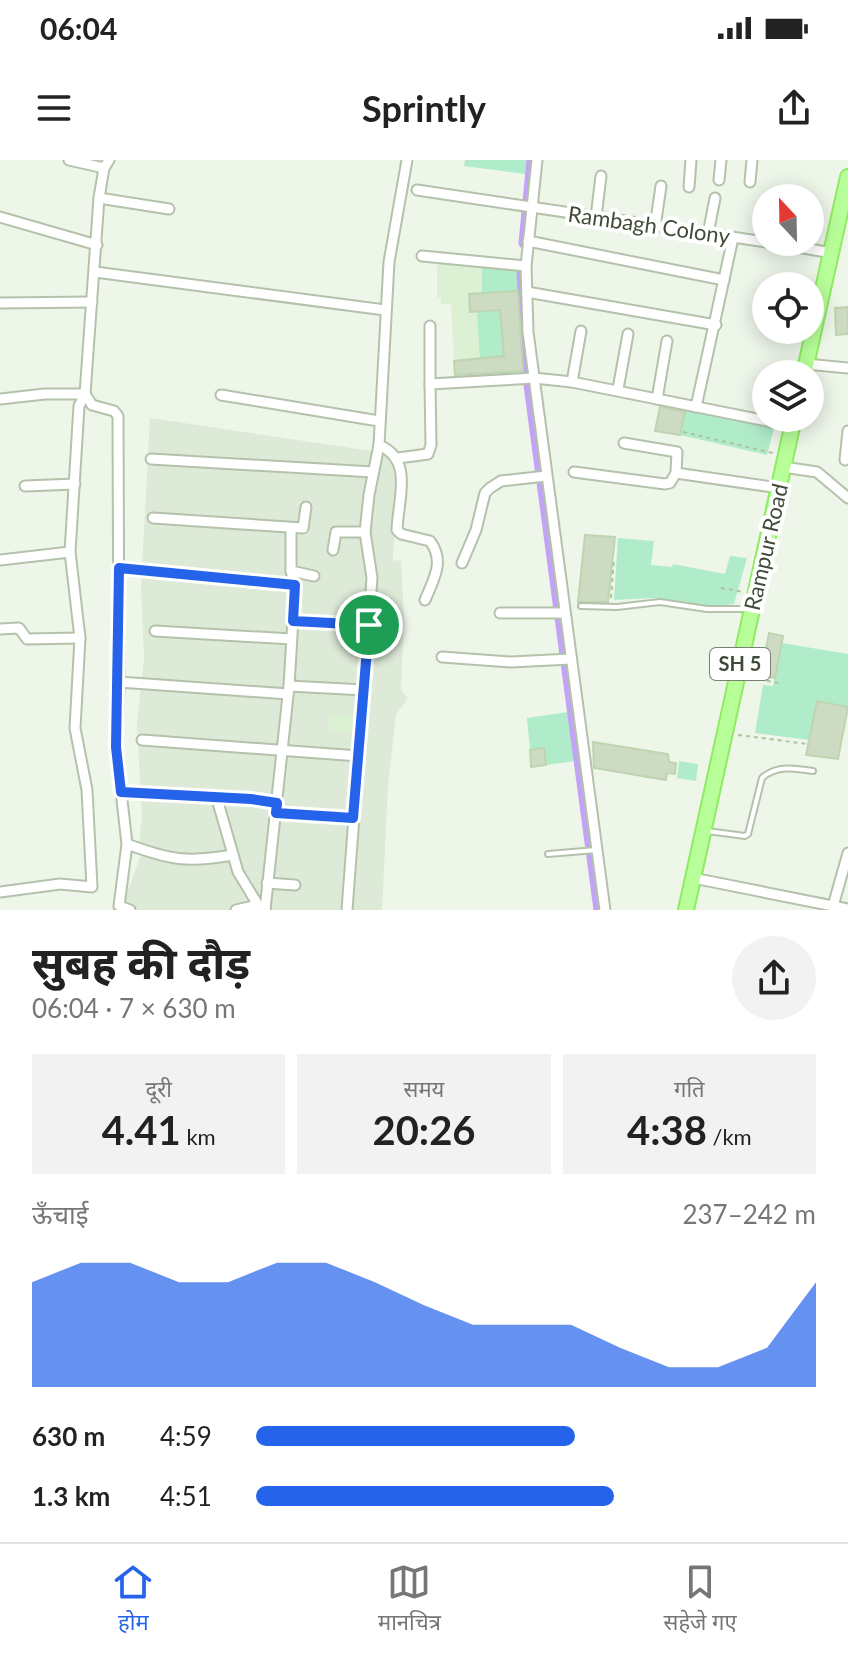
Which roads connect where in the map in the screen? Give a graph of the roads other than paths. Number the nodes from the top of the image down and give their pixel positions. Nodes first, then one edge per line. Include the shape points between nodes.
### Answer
1 (69, 160) edge
2 (407, 160) edge
3 (537, 160) edge
4 (691, 160) edge
5 (721, 160) edge
6 (752, 160) edge
7 (106, 164) edge
8 (601, 176) dead end
9 (848, 177) edge
10 (719, 180) dead end
11 (750, 182) dead end
12 (661, 186) dead end
13 (689, 187) dead end
14 (417, 190) dead end
15 (99, 198) junction
16 (715, 198) dead end
17 (845, 205) edge
18 (528, 207) junction
19 (169, 209) dead end
20 (0, 217) edge
21 (596, 217) junction
22 (655, 227) junction
23 (708, 234) junction
24 (733, 238) junction
25 (752, 240) edge
26 (528, 241) junction
27 (97, 245) junction
28 (824, 252) edge
29 (832, 253) junction
30 (422, 256) dead end
31 (523, 266) junction
32 (95, 272) junction
33 (724, 280) junction
34 (527, 292) junction
35 (92, 302) junction
36 (0, 303) edge
37 (385, 310) junction
38 (716, 325) junction
39 (430, 326) dead end
40 (581, 331) dead end
41 (628, 334) dead end
42 (667, 341) dead end
43 (807, 360) edge
44 (848, 368) edge
45 (824, 369) edge
46 (530, 378) junction
47 (572, 382) junction
48 (430, 384) junction
49 (618, 389) junction
50 (85, 394) junction
51 (221, 395) dead end
52 (0, 399) edge
53 (657, 399) junction
54 (696, 407) junction
55 (752, 416) edge
56 (379, 421) junction
57 (848, 431) edge
58 (791, 432) edge
59 (624, 443) dead end
60 (379, 445) junction
61 (398, 458) junction
62 (151, 459) dead end
63 (845, 460) dead end
64 (784, 462) junction
65 (373, 472) junction
66 (574, 472) dead end
67 (676, 473) junction
68 (544, 476) junction
69 (75, 484) junction
70 (25, 486) dead end
71 (779, 488) junction
72 (848, 498) edge
73 (306, 507) dead end
74 (153, 518) dead end
75 (291, 528) junction
76 (365, 532) junction
77 (333, 550) dead end
78 (70, 552) junction
79 (0, 560) edge
80 (462, 563) dead end
81 (119, 568) junction
82 (146, 571) joint
83 (291, 571) junction
84 (314, 576) dead end
85 (295, 585) junction
86 (425, 600) dead end
87 (753, 602) junction
88 (581, 606) dead end
89 (500, 613) dead end
90 (561, 613) junction
91 (293, 621) junction
92 (369, 625) junction
93 (0, 629) edge
94 (155, 631) dead end
95 (80, 638) junction
96 (291, 639) junction
97 (442, 657) dead end
98 (567, 660) junction
99 (119, 682) junction
100 (288, 690) junction
101 (364, 690) junction
102 (142, 740) dead end
103 (282, 750) junction
104 (359, 756) junction
105 (813, 771) dead end
106 (121, 792) junction
107 (217, 799) junction
108 (277, 808) junction
109 (353, 818) junction
110 (704, 831) junction
111 (127, 844) junction
112 (593, 850) junction
113 (848, 853) edge
114 (548, 854) dead end
115 (233, 855) junction
116 (693, 878) junction
117 (267, 883) junction
118 (295, 885) dead end
119 (0, 892) edge
120 (833, 906) junction
121 (263, 908) edge
122 (848, 909) edge
123 (130, 910) edge
124 (236, 910) edge
125 (347, 910) edge
126 (605, 910) edge
127 (686, 910) edge

1 - 7 street
2 - 37 street
3 - 18 street
4 - 13 street
5 - 10 street
6 - 11 street
7 - 15 street
8 - 21 street
9 - 17 main road
12 - 22 street
14 - 18 street, Rambagh Colony
15 - 19 street
15 - 27 street
16 - 23 street
17 - 29 main road
18 - 21 street, Rambagh Colony
18 - 26 street
20 - 27 street
21 - 22 street, Rambagh Colony
22 - 23 street, Rambagh Colony
23 - 24 street, Rambagh Colony
24 - 25 street, Rambagh Colony
24 - 33 street
26 - 31 street
26 - 33 street
27 - 32 street
28 - 29 street, Rambagh Colony
29 - 43 main road
30 - 31 street
31 - 34 street
32 - 35 street
32 - 37 street
33 - 38 street
34 - 38 street
34 - 46 street
35 - 36 street
35 - 50 street
37 - 56 street
38 - 54 street
39 - 48 street
40 - 47 street
41 - 49 street
42 - 53 street
44 - 45 street
46 - 47 street
46 - 48 street
46 - 68 street
47 - 49 street
48 - 61 street via 428,454
49 - 53 street
50 - 52 street
50 - 69 street via 79,406
50 - 81 street via 92,405 118,416
51 - 56 street
53 - 54 street
54 - 55 street
56 - 60 street
57 - 63 street
58 - 64 main road, Rampur Road / SH 5
59 - 67 street via 677,452
60 - 61 street
60 - 65 street
61 - 86 street via 397,530 430,541 440,565
62 - 65 street
64 - 71 main road, Rampur Road / SH 5
64 - 72 street via 817,472
65 - 76 street
66 - 67 street via 665,484
67 - 71 street
68 - 80 street via 501,481 485,493
68 - 90 street
69 - 70 street
69 - 78 street
71 - 87 main road, Rampur Road / SH 5
73 - 75 street via 303,528
74 - 75 street
75 - 83 street
76 - 77 street via 336,532
76 - 92 street via 372,578
78 - 79 street
78 - 95 street
81 - 82 lane
81 - 99 street
82 - 85 street
83 - 84 street
83 - 85 street
85 - 91 street
87 - 88 lane via 707,609 660,602
87 - 110 main road, Rampur Road / SH 5
89 - 90 street
90 - 98 street
91 - 92 street
91 - 96 street
92 - 101 street
93 - 95 street via 19,628 27,639
94 - 96 street
95 - 119 street via 75,728 87,790 92,887 60,884
96 - 100 street
97 - 98 street
98 - 112 street
99 - 100 street
99 - 106 street via 116,747
100 - 101 street
100 - 103 street
101 - 104 street
102 - 103 street
103 - 104 street
103 - 108 street
104 - 109 street
105 - 110 lane via 785,768 766,774 745,836
106 - 107 street
106 - 111 street
107 - 108 street via 251,799
107 - 115 street
108 - 109 street
108 - 117 street
109 - 125 street
110 - 116 main road, Rampur Road / SH 5
111 - 115 street via 188,861
111 - 123 street via 119,906
112 - 114 lane
112 - 126 street
113 - 120 street
115 - 121 street via 238,872
116 - 120 street
116 - 127 main road, Rampur Road / SH 5
117 - 118 street
117 - 121 street
120 - 122 street
121 - 124 street

